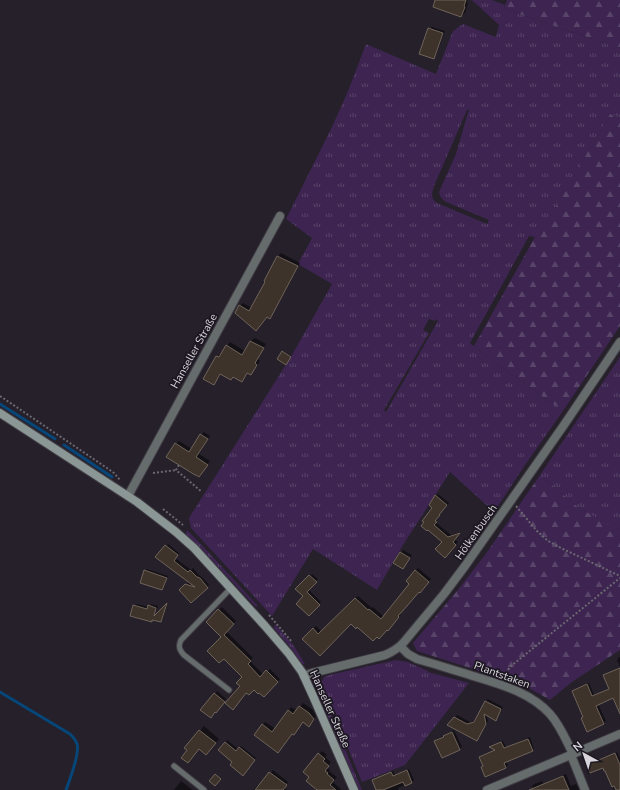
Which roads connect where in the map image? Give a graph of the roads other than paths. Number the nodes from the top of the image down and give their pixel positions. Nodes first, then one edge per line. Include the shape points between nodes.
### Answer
1 (280, 216) dead end
2 (620, 342) edge
3 (0, 413) edge
4 (130, 492) junction
5 (231, 588) junction
6 (400, 646) junction
7 (304, 676) junction
8 (230, 690) dead end
9 (620, 734) edge
10 (572, 754) junction
11 (174, 766) dead end
12 (204, 790) edge
13 (354, 790) edge
14 (486, 790) edge
15 (585, 790) edge

1 - 4 street, Hanseller Straße
2 - 6 street, Hölkenbusch via 465,566
3 - 4 main road, Hanseller Straße
4 - 5 main road, Hanseller Straße via 187,542
5 - 7 main road, Hanseller Straße via 286,650
5 - 8 lane via 181,640 179,647 184,655
6 - 7 street, Hölkenbusch via 385,655
6 - 10 street, Plantstaken via 417,659 497,683 529,697 556,721
7 - 13 main road, Hanseller Straße
9 - 10 street
10 - 14 street
10 - 15 street, Plantstaken
11 - 12 lane

